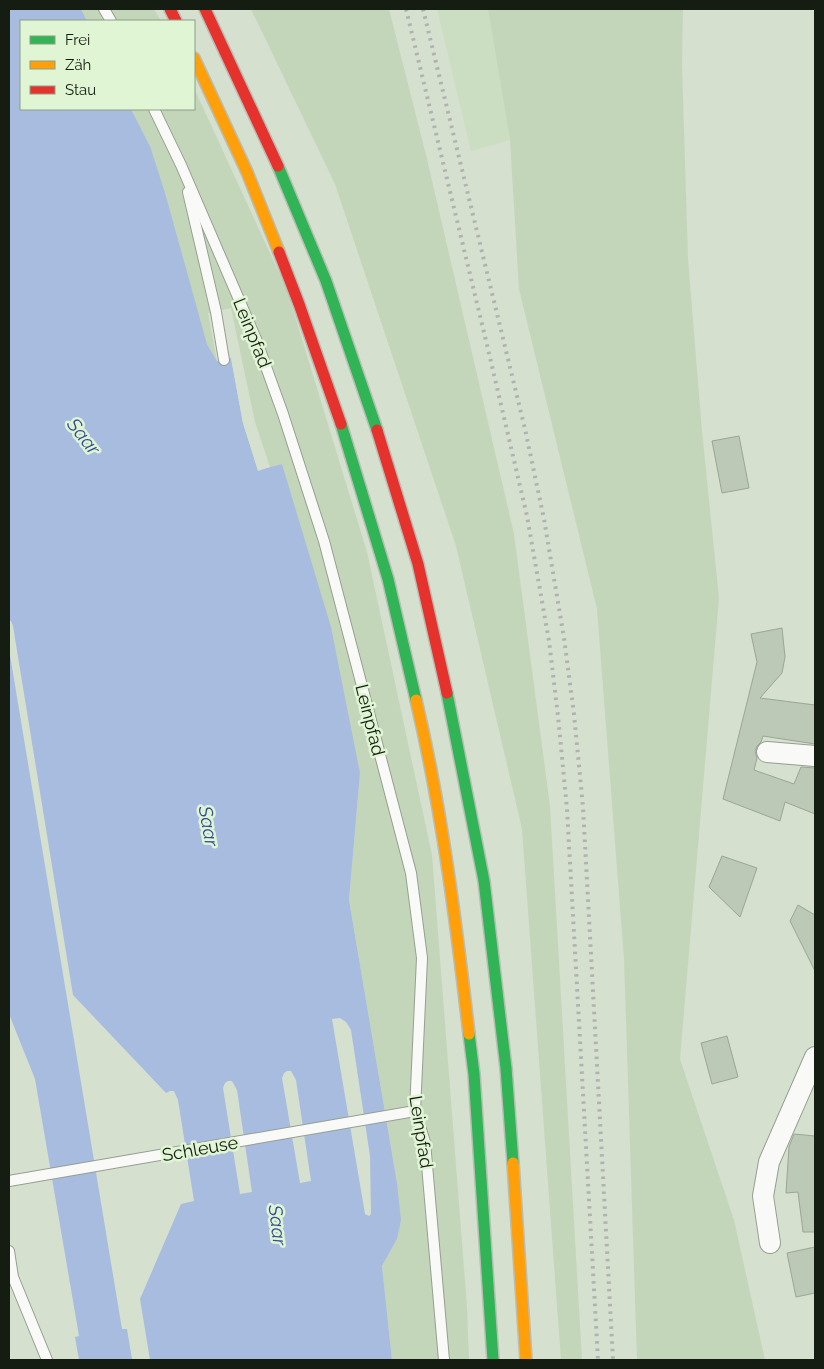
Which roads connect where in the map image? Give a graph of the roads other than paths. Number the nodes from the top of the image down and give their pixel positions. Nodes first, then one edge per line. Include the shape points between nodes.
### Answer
1 (104, 9) edge
2 (205, 9) edge
3 (110, 20) edge
4 (195, 60) edge
5 (154, 110) edge
6 (181, 165) junction
7 (224, 360) dead end
8 (768, 752) dead end
9 (815, 756) edge
10 (815, 1057) edge
11 (415, 1111) junction
12 (9, 1181) edge
13 (770, 1243) dead end
14 (9, 1251) edge
15 (47, 1360) edge
16 (444, 1360) edge
17 (493, 1360) edge
18 (526, 1360) edge

1 - 3 lane
2 - 18 highway via 271,149 326,281 375,422 418,564 454,722 484,881 506,1068
4 - 17 highway via 247,172 299,304 345,435 388,579 423,729 452,890 474,1074
5 - 6 lane, Leinpfad
6 - 7 lane via 216,312
6 - 11 lane, Leinpfad via 256,339 283,414 324,541 411,873 422,958
8 - 9 street
10 - 13 street via 769,1162 763,1196
11 - 12 lane, Schleuse
11 - 16 lane, Leinpfad via 425,1142
14 - 15 lane via 13,1277

